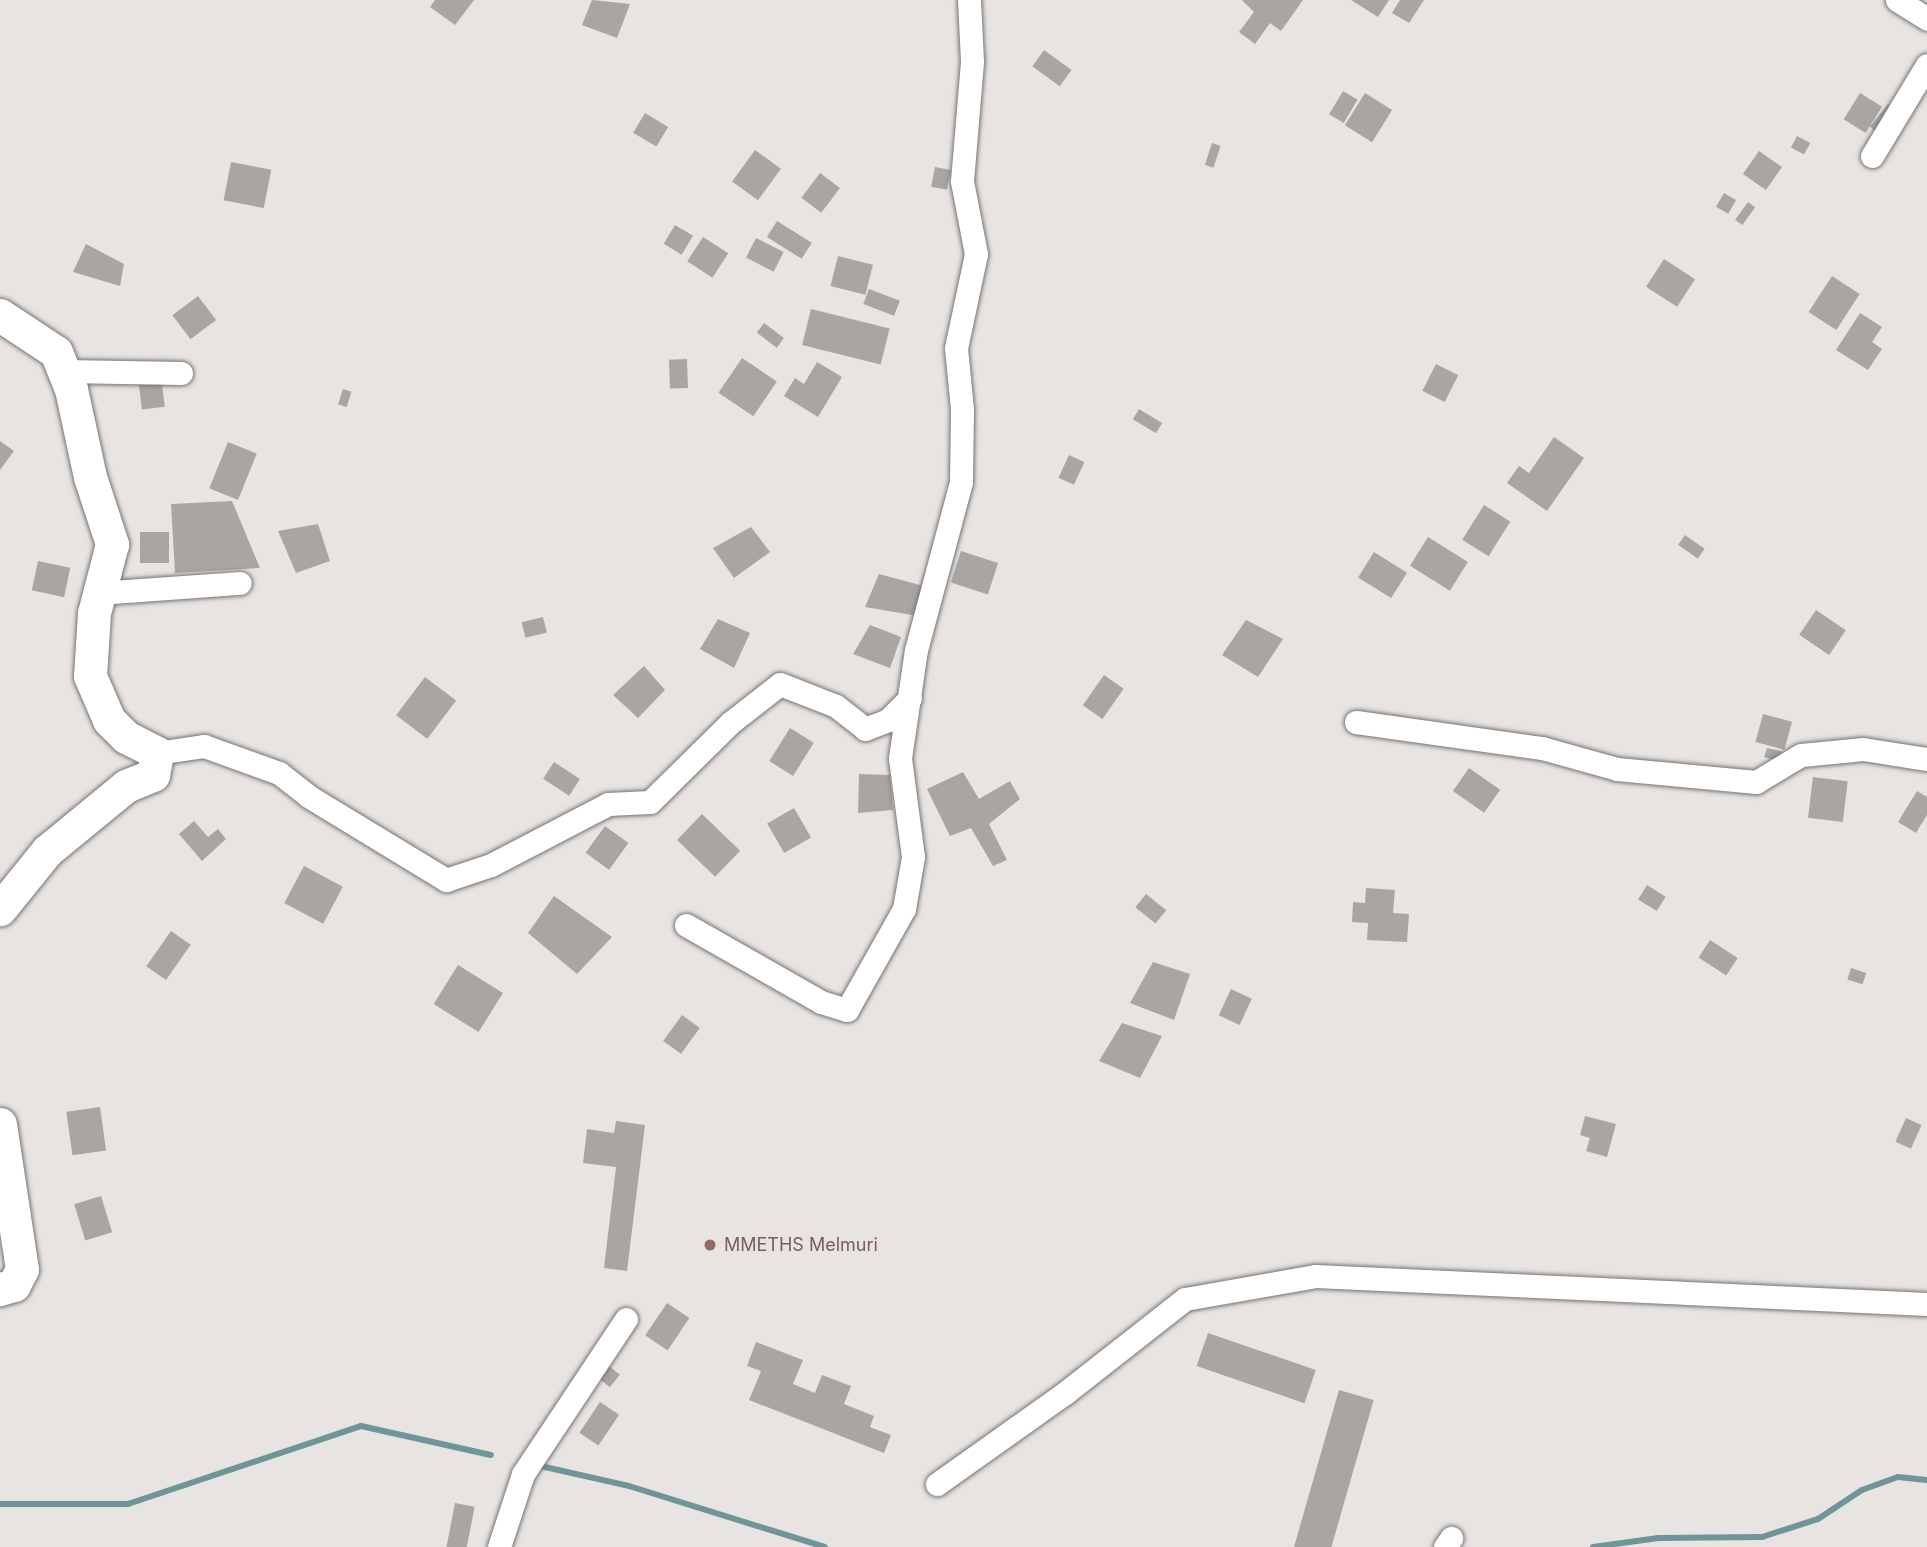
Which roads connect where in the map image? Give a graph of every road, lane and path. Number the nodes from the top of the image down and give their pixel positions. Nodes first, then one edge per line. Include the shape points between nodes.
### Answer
1 (969, 0) edge
2 (1897, 0) edge
3 (1927, 19) edge
4 (1927, 65) edge
5 (1872, 156) dead end
6 (0, 315) edge
7 (64, 371) junction
8 (181, 373) dead end
9 (240, 583) dead end
10 (99, 593) junction
11 (910, 698) junction
12 (1356, 722) dead end
13 (156, 753) junction
14 (1927, 760) edge
15 (0, 909) edge
16 (686, 926) dead end
17 (0, 1124) edge
18 (0, 1289) edge
19 (1927, 1304) edge
20 (625, 1319) dead end
21 (937, 1484) dead end
22 (499, 1547) edge

1 - 11 street via 972,61 962,181 976,254 956,348 962,409 961,482 916,650
2 - 3 street
4 - 5 street
6 - 7 street via 56,352
7 - 8 street
7 - 10 street via 111,544
9 - 10 street
10 - 13 street via 90,676 110,720 126,737
11 - 13 street via 888,720 865,729 836,706 780,684 711,740 650,802 608,804 491,865 446,880 308,796 279,773 204,746
11 - 16 street via 900,758 913,857 904,908 847,1010 821,1002
12 - 14 street via 1542,748 1617,769 1756,782 1801,755 1863,749
13 - 15 street via 153,775 126,786 47,851
17 - 18 street via 22,1269 15,1285
19 - 21 street via 1315,1276 1185,1299 1065,1393
20 - 22 street via 523,1474

